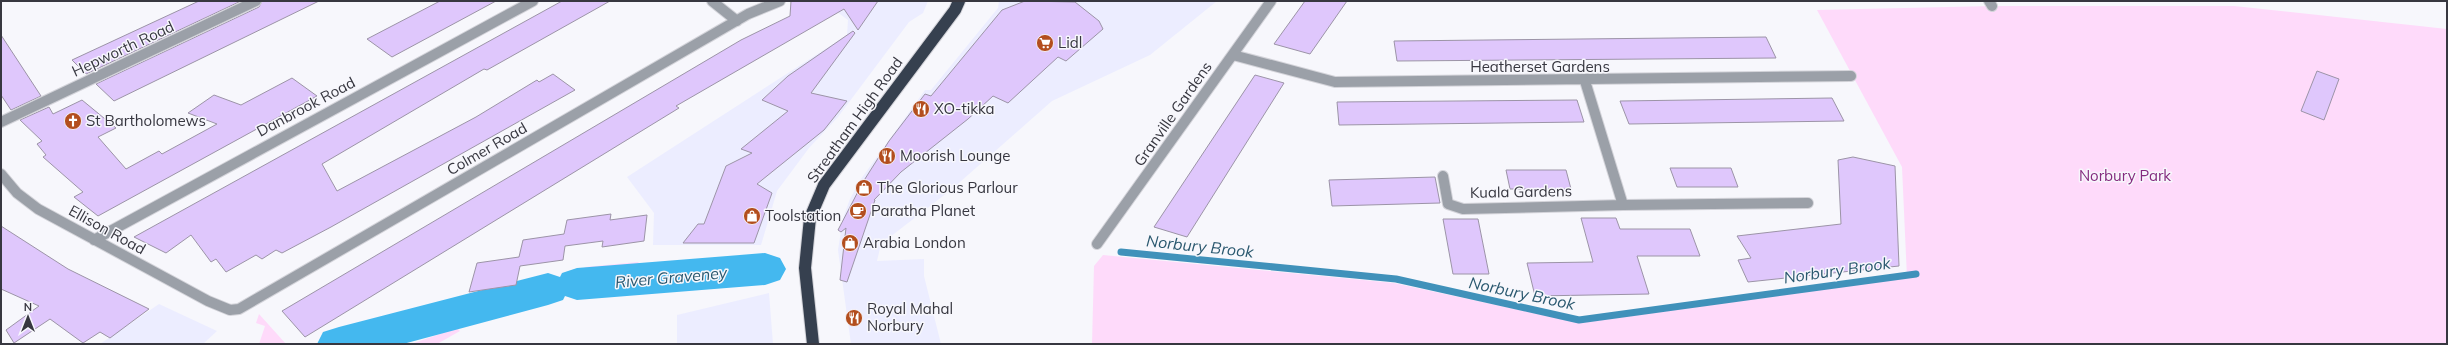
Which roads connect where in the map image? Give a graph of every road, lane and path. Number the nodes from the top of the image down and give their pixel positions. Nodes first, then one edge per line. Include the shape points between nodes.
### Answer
1 (256, 1) edge
2 (533, 1) edge
3 (712, 1) edge
4 (780, 1) edge
5 (959, 1) edge
6 (1271, 1) edge
7 (737, 21) junction
8 (1233, 55) junction
9 (1851, 76) dead end
10 (1585, 81) junction
11 (1, 122) edge
12 (1, 174) edge
13 (1443, 176) dead end
14 (1808, 203) dead end
15 (1623, 205) junction
16 (94, 240) junction
17 (1097, 244) dead end
18 (208, 301) joint
19 (813, 344) edge

1 - 11 street, Hepworth Road
2 - 16 street, Danbrook Road
3 - 7 street
4 - 7 street, Colmer Road
5 - 19 highway, Streatham High Road via 920,58 824,185 810,218 805,268
6 - 8 street, Granville Gardens
7 - 18 street, Colmer Road via 239,309 230,310
8 - 10 street, Heatherset Gardens via 1335,82
8 - 17 street, Granville Gardens
9 - 10 street, Heatherset Gardens
10 - 15 street
12 - 16 street, Ellison Road via 6,184 32,204
13 - 15 street, Kuala Gardens via 1448,204 1463,209
14 - 15 street, Kuala Gardens
16 - 18 street, Ellison Road

